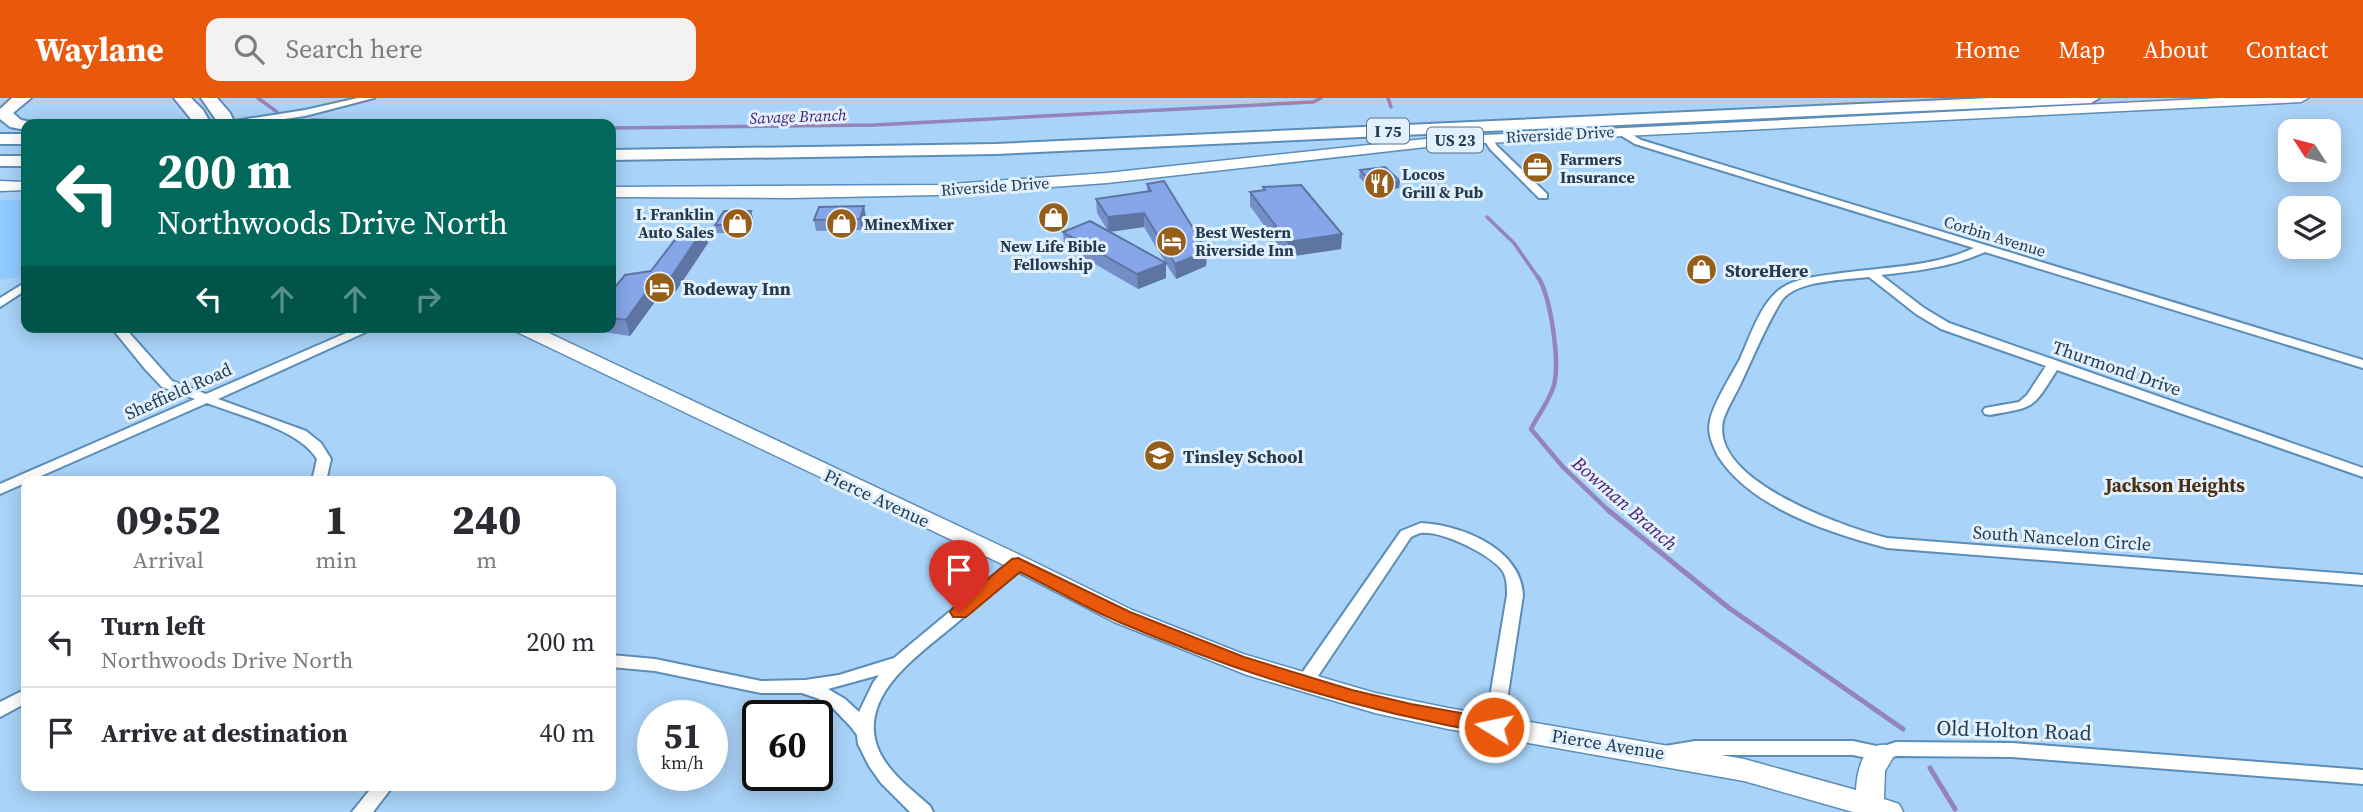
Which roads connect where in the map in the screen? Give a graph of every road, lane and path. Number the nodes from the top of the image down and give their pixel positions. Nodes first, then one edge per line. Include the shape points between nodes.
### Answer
1 (23, 98) edge
2 (182, 98) edge
3 (209, 98) edge
4 (370, 98) edge
5 (1837, 98) edge
6 (2091, 98) edge
7 (2301, 98) edge
8 (200, 119) edge
9 (225, 119) edge
10 (266, 119) edge
11 (21, 124) edge
12 (1620, 131) junction
13 (1488, 138) junction
14 (0, 139) edge
15 (21, 139) edge
16 (616, 143) edge
17 (0, 151) edge
18 (21, 151) edge
19 (616, 155) edge
20 (0, 161) edge
21 (21, 161) edge
22 (0, 186) edge
23 (21, 186) edge
24 (616, 191) edge
25 (1543, 196) dead end
26 (1982, 249) junction
27 (1872, 274) junction
28 (21, 288) edge
29 (0, 303) edge
30 (122, 333) edge
31 (357, 333) edge
32 (534, 333) edge
33 (2363, 364) edge
34 (2053, 365) junction
35 (206, 398) junction
36 (1990, 411) dead end
37 (2363, 473) edge
38 (29, 476) edge
39 (320, 476) edge
40 (21, 480) edge
41 (0, 489) edge
42 (1018, 564) junction
43 (2363, 580) edge
44 (616, 661) edge
45 (900, 662) junction
46 (1304, 683) junction
47 (804, 686) junction
48 (21, 698) edge
49 (0, 710) edge
50 (1494, 727) junction
51 (864, 731) junction
52 (1664, 752) junction
53 (1881, 754) junction
54 (2363, 777) edge
55 (380, 791) edge
56 (1880, 808) edge
57 (362, 812) edge
58 (923, 812) edge

1 - 11 highway via 4,114
2 - 8 highway
3 - 9 highway
4 - 10 street
5 - 16 highway, I 75 via 959,138
6 - 19 highway, I 75 via 996,149
7 - 12 main road, Riverside Drive / US 23
12 - 13 main road, Riverside Drive / US 23
12 - 26 street, Corbin Avenue via 1638,142
13 - 24 main road, Riverside Drive / US 23 via 1018,186 844,192
13 - 25 street
14 - 15 highway
17 - 18 highway
20 - 21 highway
22 - 23 main road
26 - 27 street via 1940,264
26 - 33 street, Corbin Avenue
27 - 34 street, Thurmond Drive via 1945,326
27 - 43 street, South Nancelon Circle via 1807,282 1782,292 1716,422 1714,434 1727,459 1767,495 1855,536 1914,547
28 - 29 street
30 - 35 street via 167,384
31 - 35 street, Sheffield Road
32 - 42 main road, Pierce Avenue
34 - 36 street via 2023,405
34 - 37 street, Thurmond Drive
35 - 38 street, Sheffield Road
35 - 39 street via 301,434 324,459
40 - 41 street, Sheffield Road
42 - 45 street
42 - 46 main road, Pierce Avenue via 1183,642
44 - 47 street via 761,687
45 - 47 street via 839,681
45 - 51 street via 877,689 867,709
46 - 50 main road, Pierce Avenue via 1411,712
46 - 50 street via 1406,534 1422,528 1437,530 1497,555 1514,579
47 - 51 street via 846,706
48 - 49 street
50 - 52 main road, Pierce Avenue
51 - 58 street via 879,771
52 - 53 street, Old Holton Road via 1853,748
52 - 56 main road, Pierce Avenue via 1791,780
53 - 54 street, Old Holton Road via 1896,749 2012,750
53 - 56 main road via 1871,769
55 - 57 street

